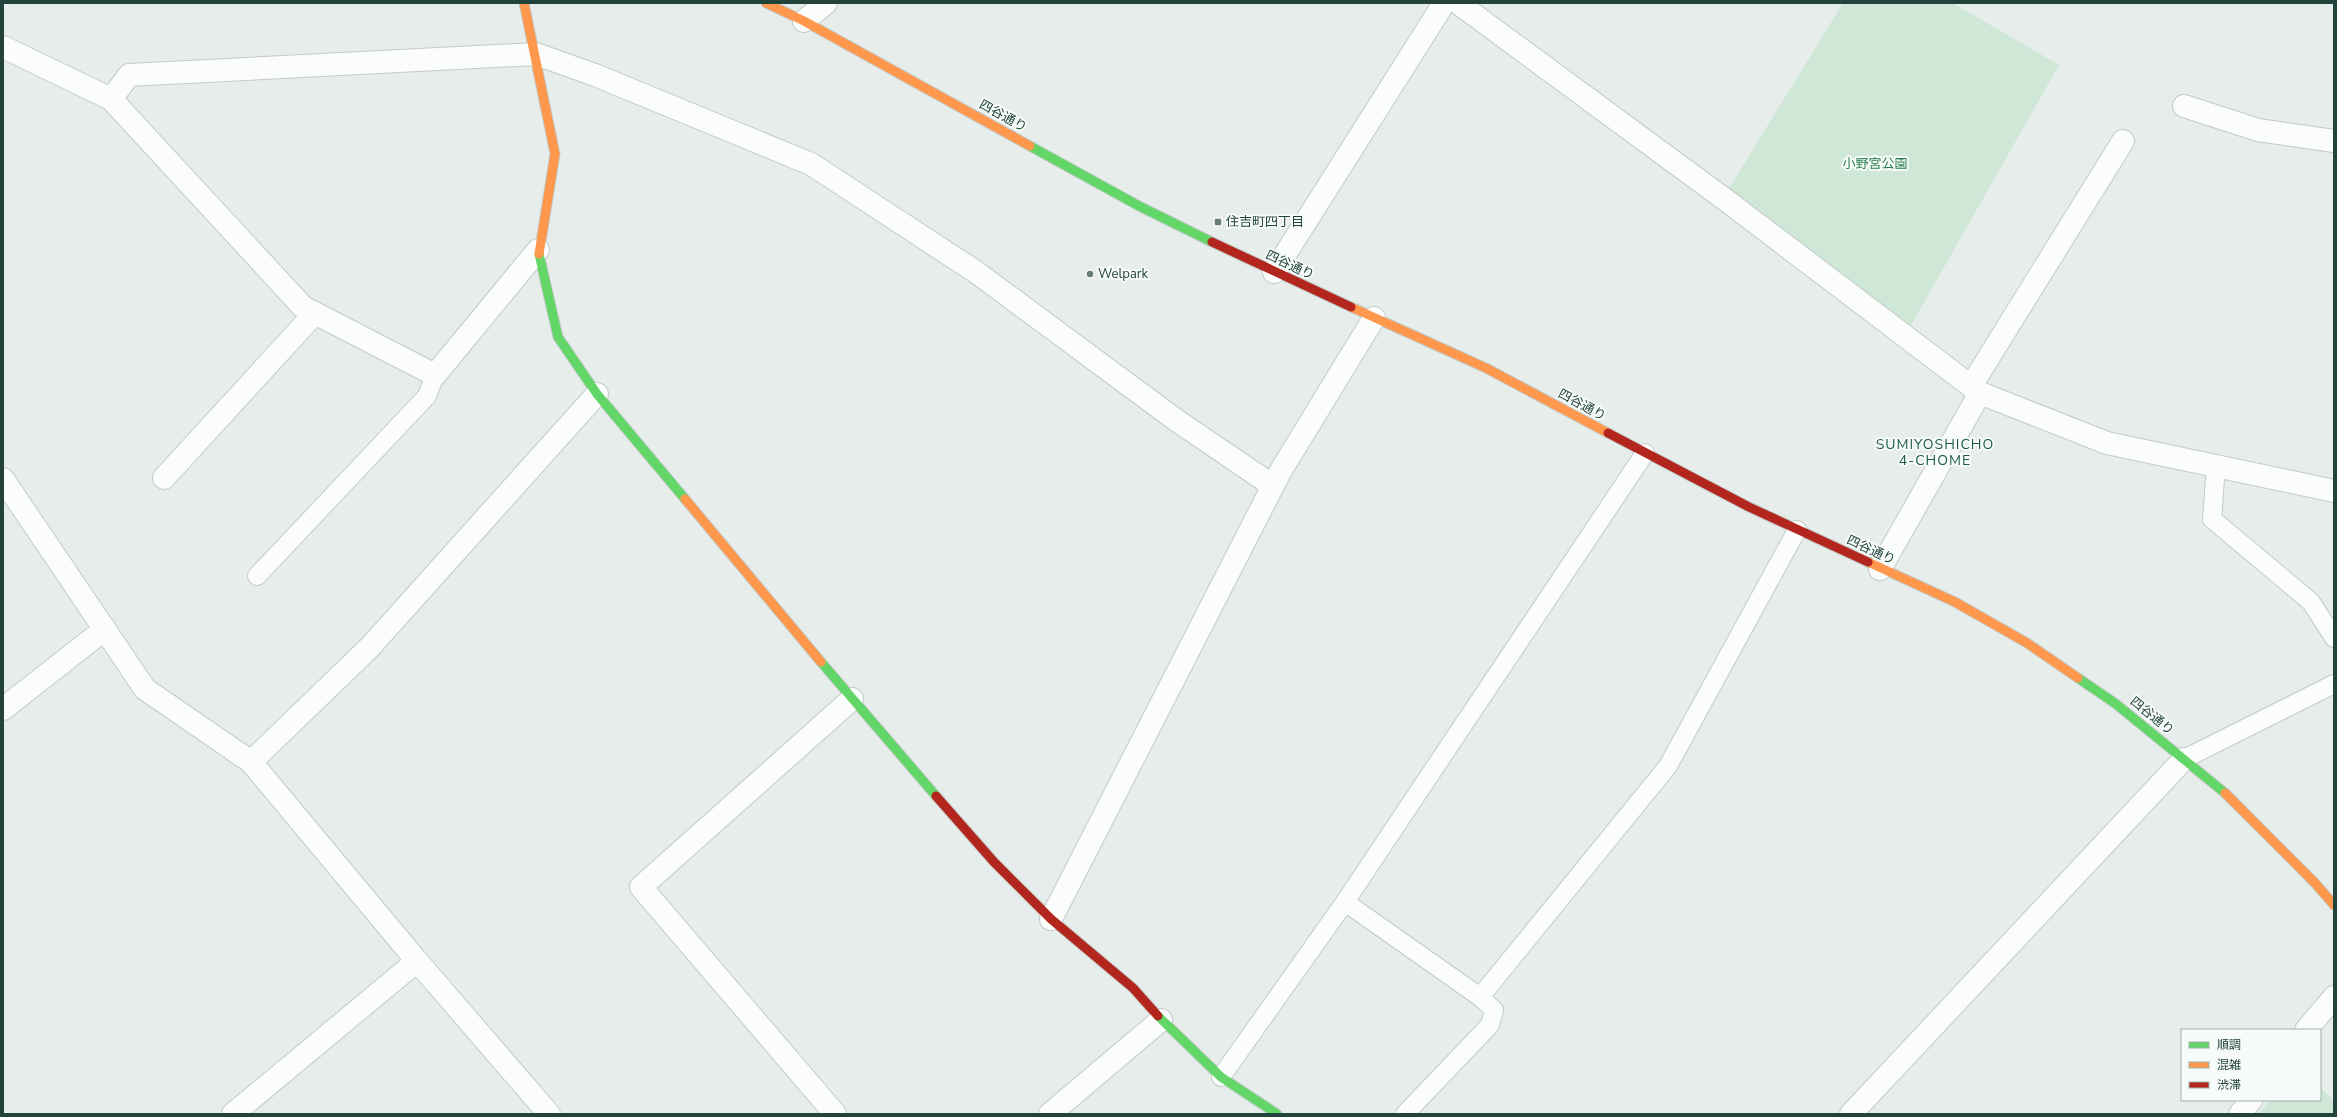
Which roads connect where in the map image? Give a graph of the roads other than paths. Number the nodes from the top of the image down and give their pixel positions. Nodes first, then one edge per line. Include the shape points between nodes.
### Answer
1 (524, 3) edge
2 (766, 3) edge
3 (826, 3) edge
4 (1444, 3) edge
5 (1458, 3) edge
6 (804, 21) junction
7 (3, 48) edge
8 (536, 54) junction
9 (112, 99) junction
10 (2184, 106) dead end
11 (2123, 141) dead end
12 (2334, 141) edge
13 (538, 250) junction
14 (1274, 272) junction
15 (315, 313) junction
16 (1374, 318) junction
17 (435, 375) junction
18 (1975, 389) junction
19 (597, 394) junction
20 (1644, 453) junction
21 (2216, 466) junction
22 (164, 478) dead end
23 (3, 479) edge
24 (1273, 486) junction
25 (2334, 491) edge
26 (1797, 530) junction
27 (1880, 569) junction
28 (257, 576) dead end
29 (105, 629) junction
30 (2334, 638) edge
31 (2334, 684) edge
32 (852, 699) junction
33 (3, 709) edge
34 (2184, 759) junction
35 (251, 762) junction
36 (1345, 902) junction
37 (2334, 905) edge
38 (1051, 919) junction
39 (417, 961) junction
40 (1480, 997) junction
41 (2334, 997) edge
42 (1161, 1020) junction
43 (2307, 1029) edge
44 (1221, 1077) junction
45 (2250, 1101) edge
46 (233, 1114) edge
47 (549, 1114) edge
48 (835, 1114) edge
49 (1050, 1114) edge
50 (1278, 1114) edge
51 (1406, 1114) edge
52 (1852, 1114) edge
53 (2240, 1114) edge

1 - 8 street
2 - 6 street, 四谷通り
3 - 6 street
4 - 14 street
5 - 18 street via 1723,198
6 - 14 street, 四谷通り via 1139,206
7 - 9 street
8 - 9 street via 129,75
8 - 13 street via 555,154
8 - 24 street via 595,74 811,164 976,272 1170,415
9 - 15 street via 303,307
10 - 12 street via 2258,130
11 - 18 street
13 - 17 street
13 - 19 street via 558,337
14 - 16 street, 四谷通り
15 - 17 street
15 - 22 street
16 - 20 street, 四谷通り via 1486,368
16 - 24 street
17 - 28 lane via 427,396
18 - 21 street via 2107,443
18 - 27 street
19 - 32 street
19 - 35 street via 370,647
20 - 26 street, 四谷通り
20 - 36 lane
21 - 25 street
21 - 30 lane via 2212,519 2311,602
23 - 29 street
24 - 38 street
26 - 27 street, 四谷通り
26 - 40 lane via 1668,766
27 - 34 street, 四谷通り via 1955,602 2027,643 2116,704
29 - 33 street
29 - 35 street via 145,689
31 - 34 lane
32 - 38 street via 994,862
32 - 48 street via 640,887
34 - 37 street, 四谷通り via 2216,784
34 - 52 street
35 - 39 street
36 - 40 lane
36 - 44 lane
38 - 42 street via 1133,988
39 - 46 street
39 - 47 street
40 - 51 lane via 1494,1010 1490,1025
41 - 43 street
42 - 44 street
42 - 49 street
44 - 50 street
45 - 53 street

